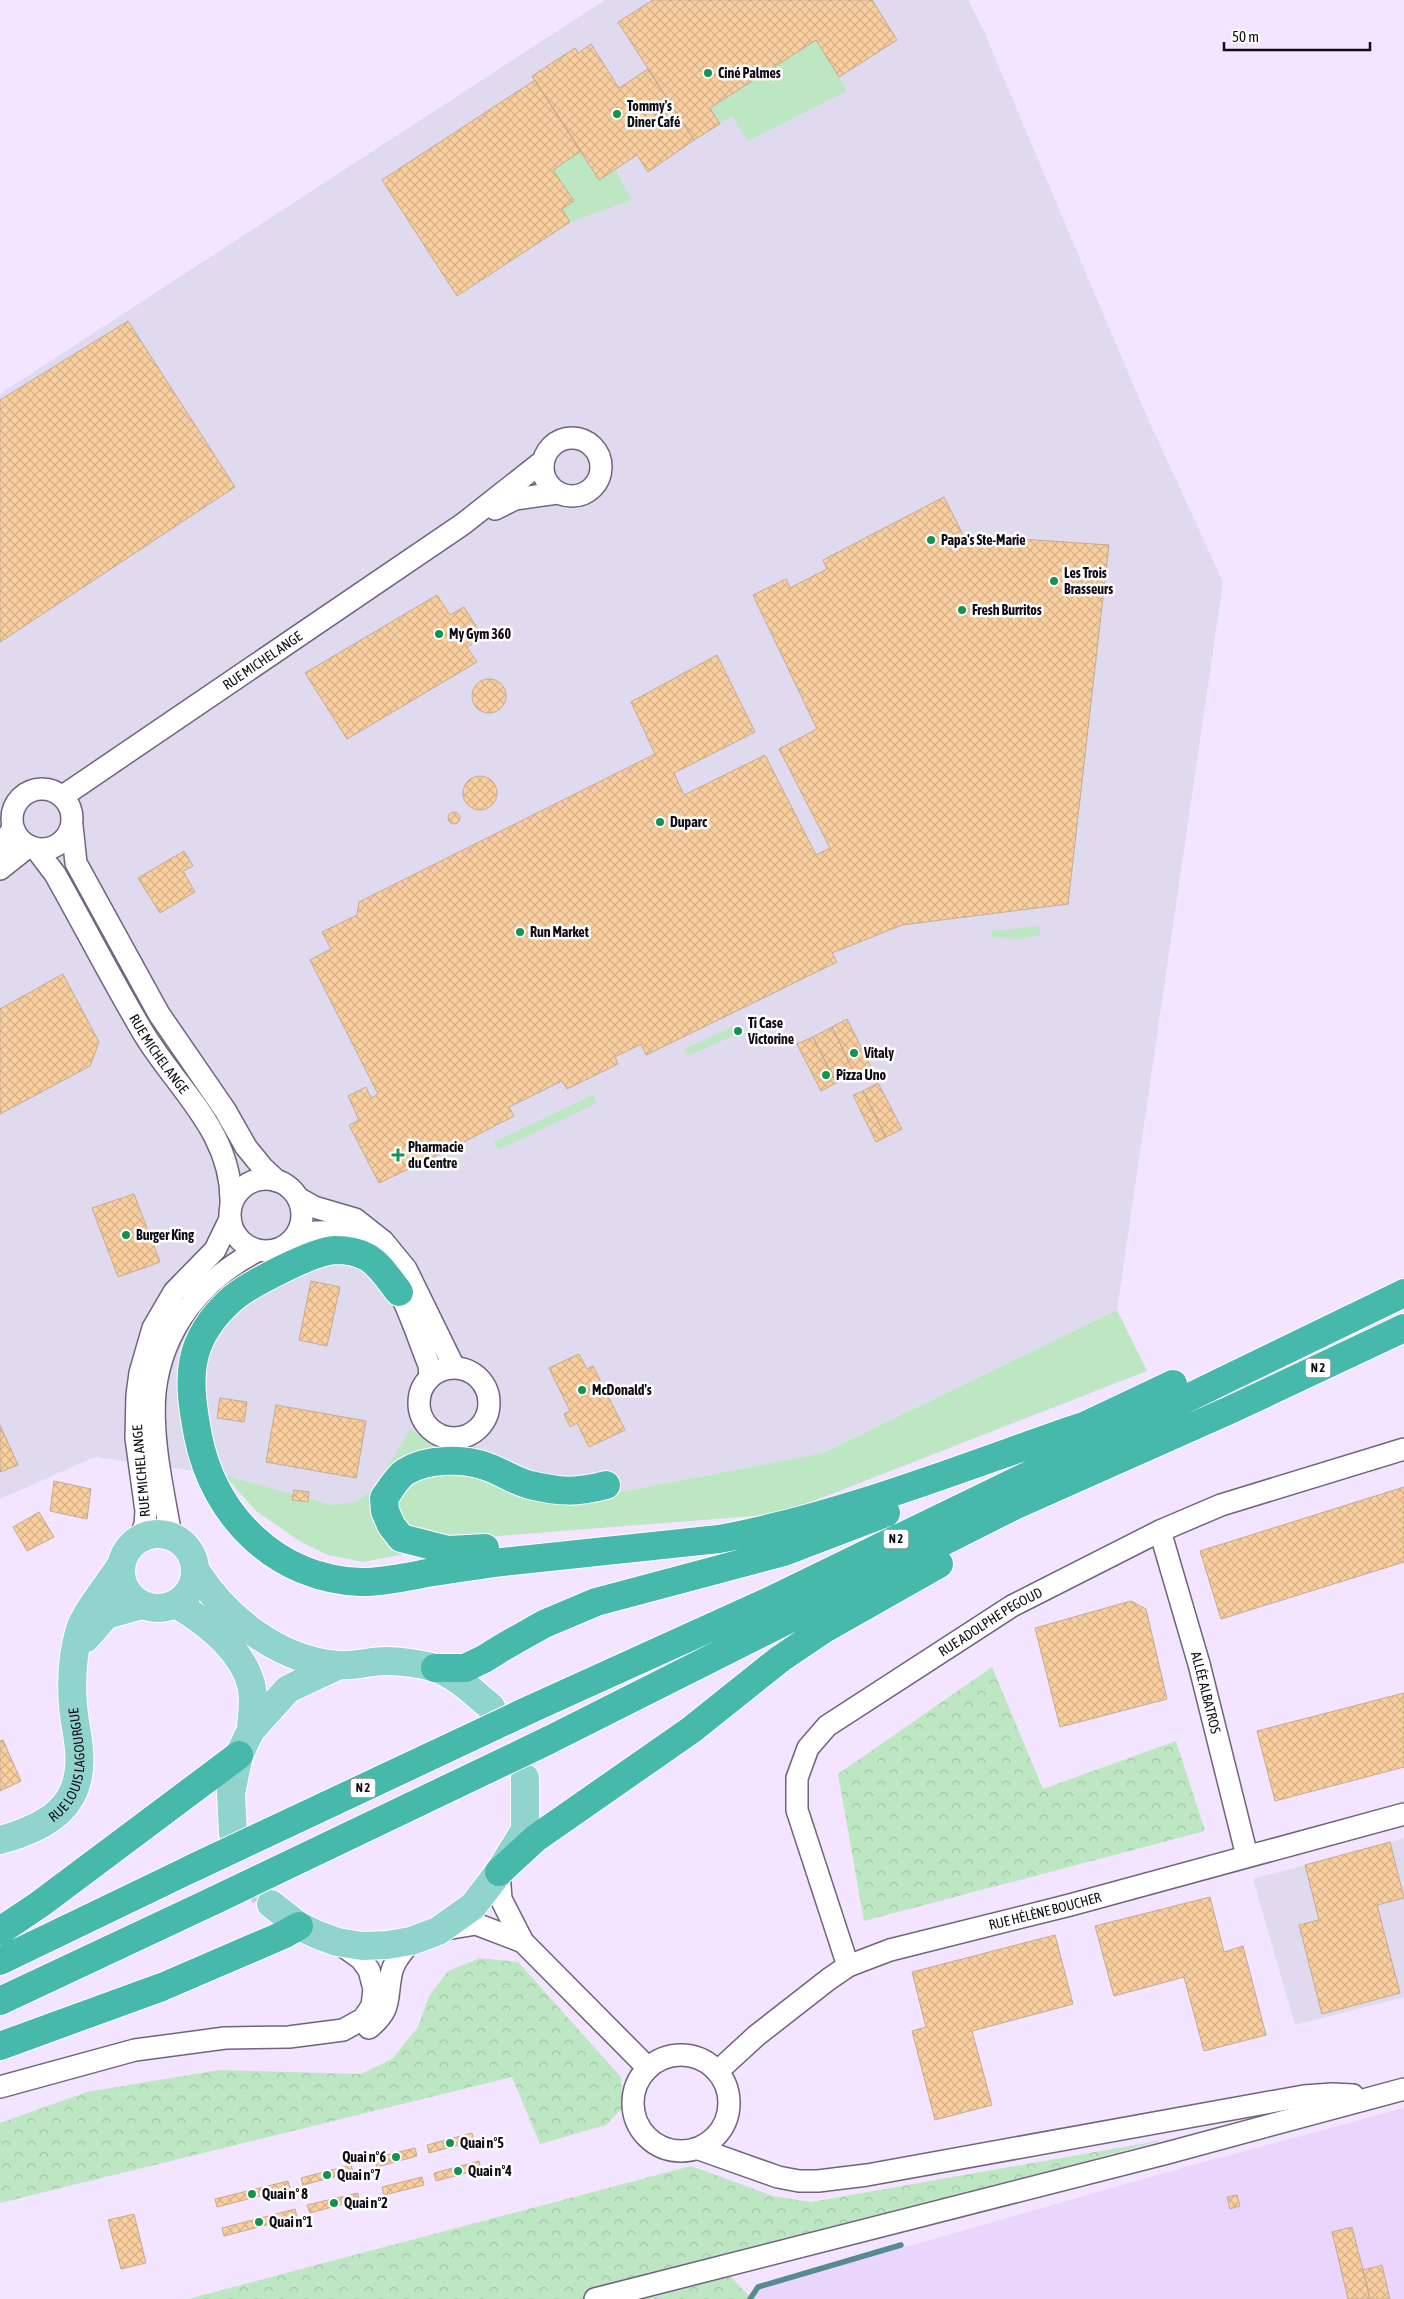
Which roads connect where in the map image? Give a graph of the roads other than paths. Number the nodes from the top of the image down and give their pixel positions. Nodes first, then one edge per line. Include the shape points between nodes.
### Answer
1 (543, 461) junction
2 (557, 493) junction
3 (463, 524) junction
4 (63, 796) junction
5 (72, 826) junction
6 (13, 828) junction
7 (32, 847) junction
8 (0, 848) edge
9 (0, 869) edge
10 (277, 1181) junction
11 (298, 1198) junction
12 (230, 1211) junction
13 (298, 1233) junction
14 (257, 1251) junction
15 (399, 1292) junction
16 (1404, 1293) edge
17 (1404, 1328) edge
18 (1258, 1364) junction
19 (454, 1367) junction
20 (430, 1376) junction
21 (1232, 1408) junction
22 (1080, 1427) junction
23 (1404, 1449) edge
24 (606, 1485) dead end
25 (1160, 1531) junction
26 (171, 1536) junction
27 (139, 1539) junction
28 (576, 1553) junction
29 (121, 1565) junction
30 (196, 1570) junction
31 (176, 1604) junction
32 (142, 1605) junction
33 (75, 1654) junction
34 (337, 1666) junction
35 (435, 1668) junction
36 (491, 1707) tunnel mouth
37 (251, 1730) junction
38 (239, 1755) junction
39 (525, 1778) tunnel mouth
40 (1404, 1814) edge
41 (233, 1832) tunnel mouth
42 (0, 1840) edge
43 (1247, 1856) junction
44 (499, 1872) junction
45 (271, 1904) tunnel mouth
46 (2, 1926) edge
47 (299, 1926) junction
48 (438, 1931) junction
49 (411, 1941) junction
50 (337, 1942) junction
51 (523, 1942) junction
52 (0, 1962) edge
53 (848, 1966) junction
54 (0, 2001) edge
55 (289, 2037) junction
56 (0, 2046) edge
57 (648, 2068) junction
58 (718, 2071) junction
59 (0, 2087) edge
60 (1404, 2089) edge
61 (1376, 2096) junction
62 (722, 2131) junction
63 (699, 2149) junction
64 (754, 2167) junction
65 (595, 2299) edge

1 - 2 street via 544,479
1 - 2 street, RUE MICHEL ANGE via 551,447 565,438 589,444 600,458 599,478 590,490 572,497
1 - 3 street, RUE MICHEL ANGE
2 - 3 street, RUE MICHEL ANGE via 515,498
3 - 4 street, RUE MICHEL ANGE
4 - 5 street via 72,810
4 - 6 street via 46,788 28,792 14,807
5 - 7 street via 58,845 48,849
5 - 10 street, RUE MICHEL ANGE via 76,863 159,1014 246,1146
6 - 7 street via 16,835
6 - 8 street
7 - 9 street
7 - 12 street, RUE MICHEL ANGE via 55,874 159,1059 211,1127 224,1153 232,1182
10 - 11 street via 289,1187
10 - 12 street via 255,1181 241,1190
11 - 13 street via 302,1222
11 - 19 street via 314,1207 356,1219 383,1241 406,1270
12 - 14 street via 232,1230 238,1240
12 - 27 street, RUE MICHEL ANGE via 216,1250 174,1292 153,1328 142,1364 136,1438 146,1511 145,1526
13 - 14 street via 280,1249
13 - 15 street via 338,1232 354,1237 370,1247 381,1260
14 - 26 street, RUE MICHEL ANGE via 222,1274 193,1299 164,1349 155,1392 156,1441
15 - 20 street via 429,1364
15 - 28 highway via 369,1258 351,1251 333,1250 302,1260 239,1293 210,1321 193,1357 195,1419 203,1462 228,1510 268,1551 297,1567 344,1580 394,1579
16 - 18 highway, N 2
17 - 21 highway, N 2
18 - 22 highway via 1217,1370 1176,1383
18 - 52 highway, N 2, bridge via 768,1601 531,1709
19 - 20 street
19 - 20 street via 477,1375 487,1389 490,1406 486,1418 467,1436 450,1439 434,1433 422,1421 418,1404 421,1388
21 - 44 highway via 1153,1456 924,1571 826,1628 780,1659 652,1759 536,1838
21 - 54 highway, N 2, bridge via 1014,1506 547,1741
22 - 28 highway via 844,1509 790,1524 719,1539
22 - 35 highway via 982,1475 812,1542 775,1555 596,1602 544,1624 465,1668
23 - 25 street, RUE ADOLPHE PEGOUD via 1222,1505
24 - 28 highway via 567,1492 528,1485 486,1466 453,1461 424,1464 405,1472 384,1498 390,1525 401,1538 448,1550 514,1546
25 - 43 street, ALLÉE ALBATROS via 1204,1682
25 - 53 street, RUE ADOLPHE PEGOUD via 1012,1606 827,1726 808,1748 797,1778 797,1810
26 - 27 main road via 154,1534
26 - 30 main road via 184,1543
27 - 29 main road via 127,1550
29 - 32 main road via 125,1588
29 - 33 main road, RUE LOUIS LAGOURGUE via 80,1627
30 - 31 main road via 186,1596
30 - 34 main road via 228,1612 252,1632 281,1648
31 - 32 main road via 165,1608
31 - 37 main road via 196,1616 240,1658 251,1683 254,1704
32 - 33 main road via 106,1615
33 - 42 main road, RUE LOUIS LAGOURGUE via 73,1704 80,1752 73,1794 60,1812 44,1824
34 - 35 main road via 387,1661
34 - 37 main road via 288,1689
35 - 36 main road via 464,1684
37 - 38 main road
38 - 41 main road via 231,1793
38 - 46 highway
39 - 44 main road via 525,1830
40 - 43 street, RUE HÉLÈNE BOUCHER
43 - 53 street, RUE HÉLÈNE BOUCHER via 890,1950
44 - 48 main road via 473,1906
44 - 51 street via 501,1899
45 - 47 main road
47 - 50 main road
47 - 56 highway via 162,1987
48 - 49 main road
48 - 51 street via 476,1924
49 - 50 main road via 387,1946
49 - 55 street via 391,1974 389,2003 376,2022 358,2037 341,2044
50 - 55 street via 369,1970 374,1989 372,2006 363,2019 343,2030
51 - 57 street
53 - 58 street, RUE HÉLÈNE BOUCHER via 756,2036
55 - 59 street via 225,2038 135,2050
57 - 58 street via 661,2059 692,2055
57 - 63 street via 634,2093 633,2108 638,2126 658,2147 684,2152
58 - 62 street via 727,2085 730,2100
60 - 61 street
61 - 64 street via 1304,2096 867,2175 818,2181 778,2177
61 - 65 street
62 - 63 street
62 - 64 street
63 - 64 street

